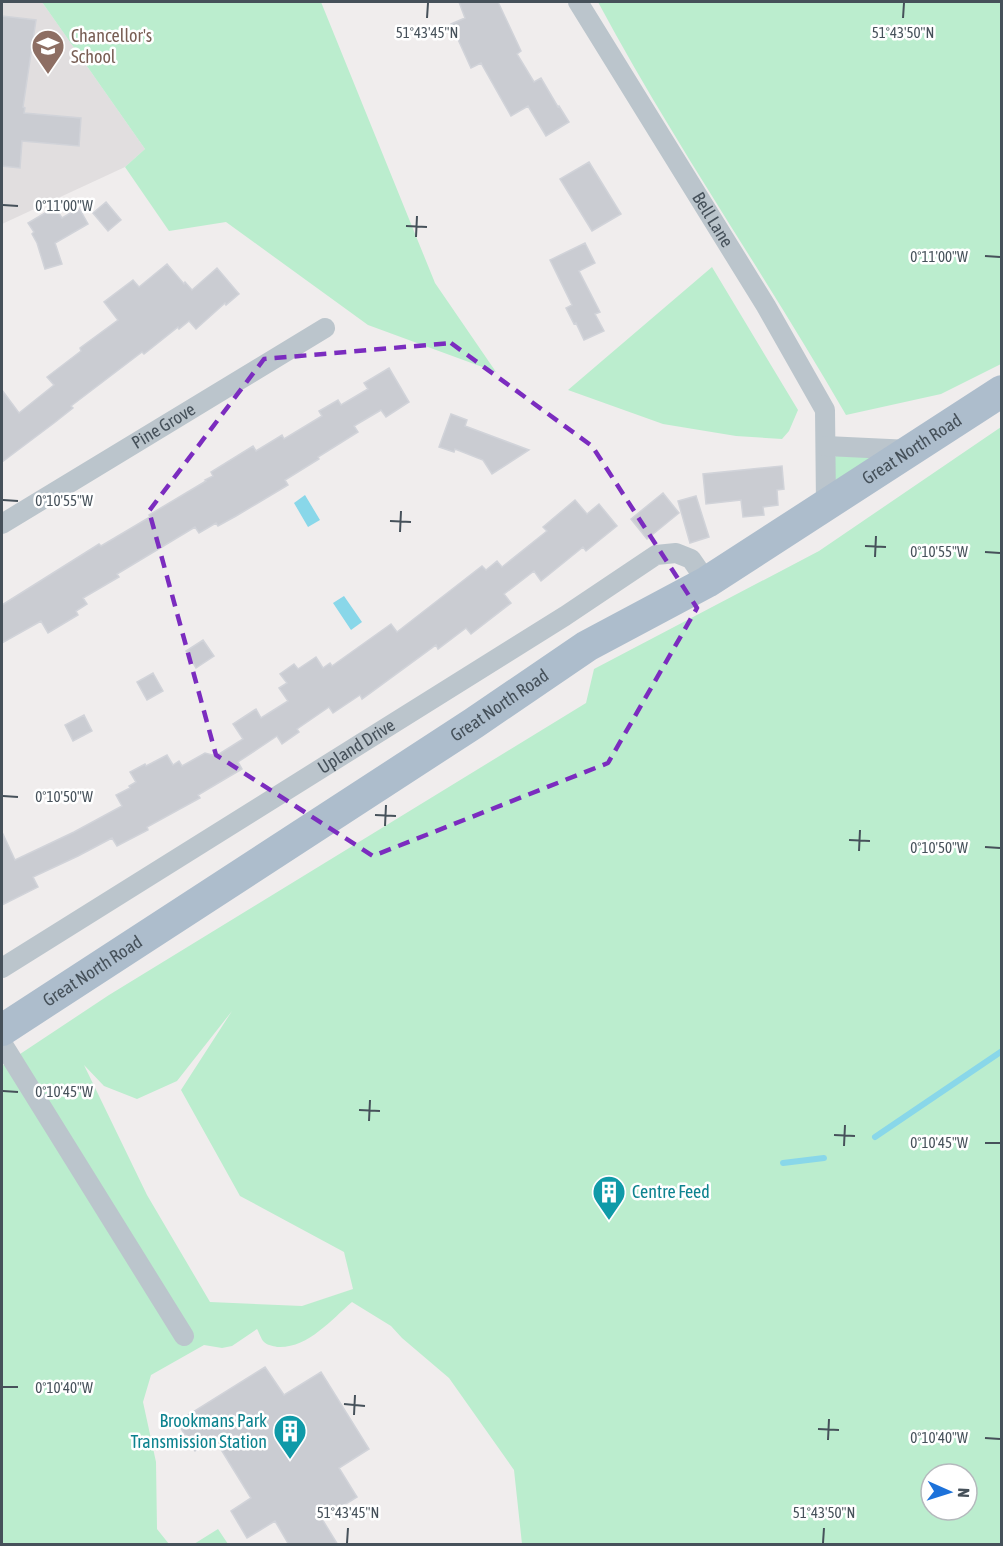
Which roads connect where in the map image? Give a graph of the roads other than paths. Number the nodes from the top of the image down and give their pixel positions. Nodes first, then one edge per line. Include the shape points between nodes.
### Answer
1 (578, 2) edge
2 (325, 328) dead end
3 (1002, 391) edge
4 (826, 446) junction
5 (910, 450) junction
6 (826, 504) junction
7 (2, 524) edge
8 (707, 582) junction
9 (2, 968) edge
10 (2, 1030) edge
11 (2, 1043) edge
12 (184, 1336) dead end

1 - 4 street, Bell Lane via 766,306 825,410
2 - 7 street, Pine Grove
3 - 5 main road, Great North Road
4 - 5 street
4 - 6 street, Bell Lane
5 - 6 main road, Great North Road
6 - 8 main road, Great North Road
8 - 9 street, Upland Drive via 691,559 676,553 656,555
8 - 10 main road, Great North Road via 587,646
11 - 12 street

